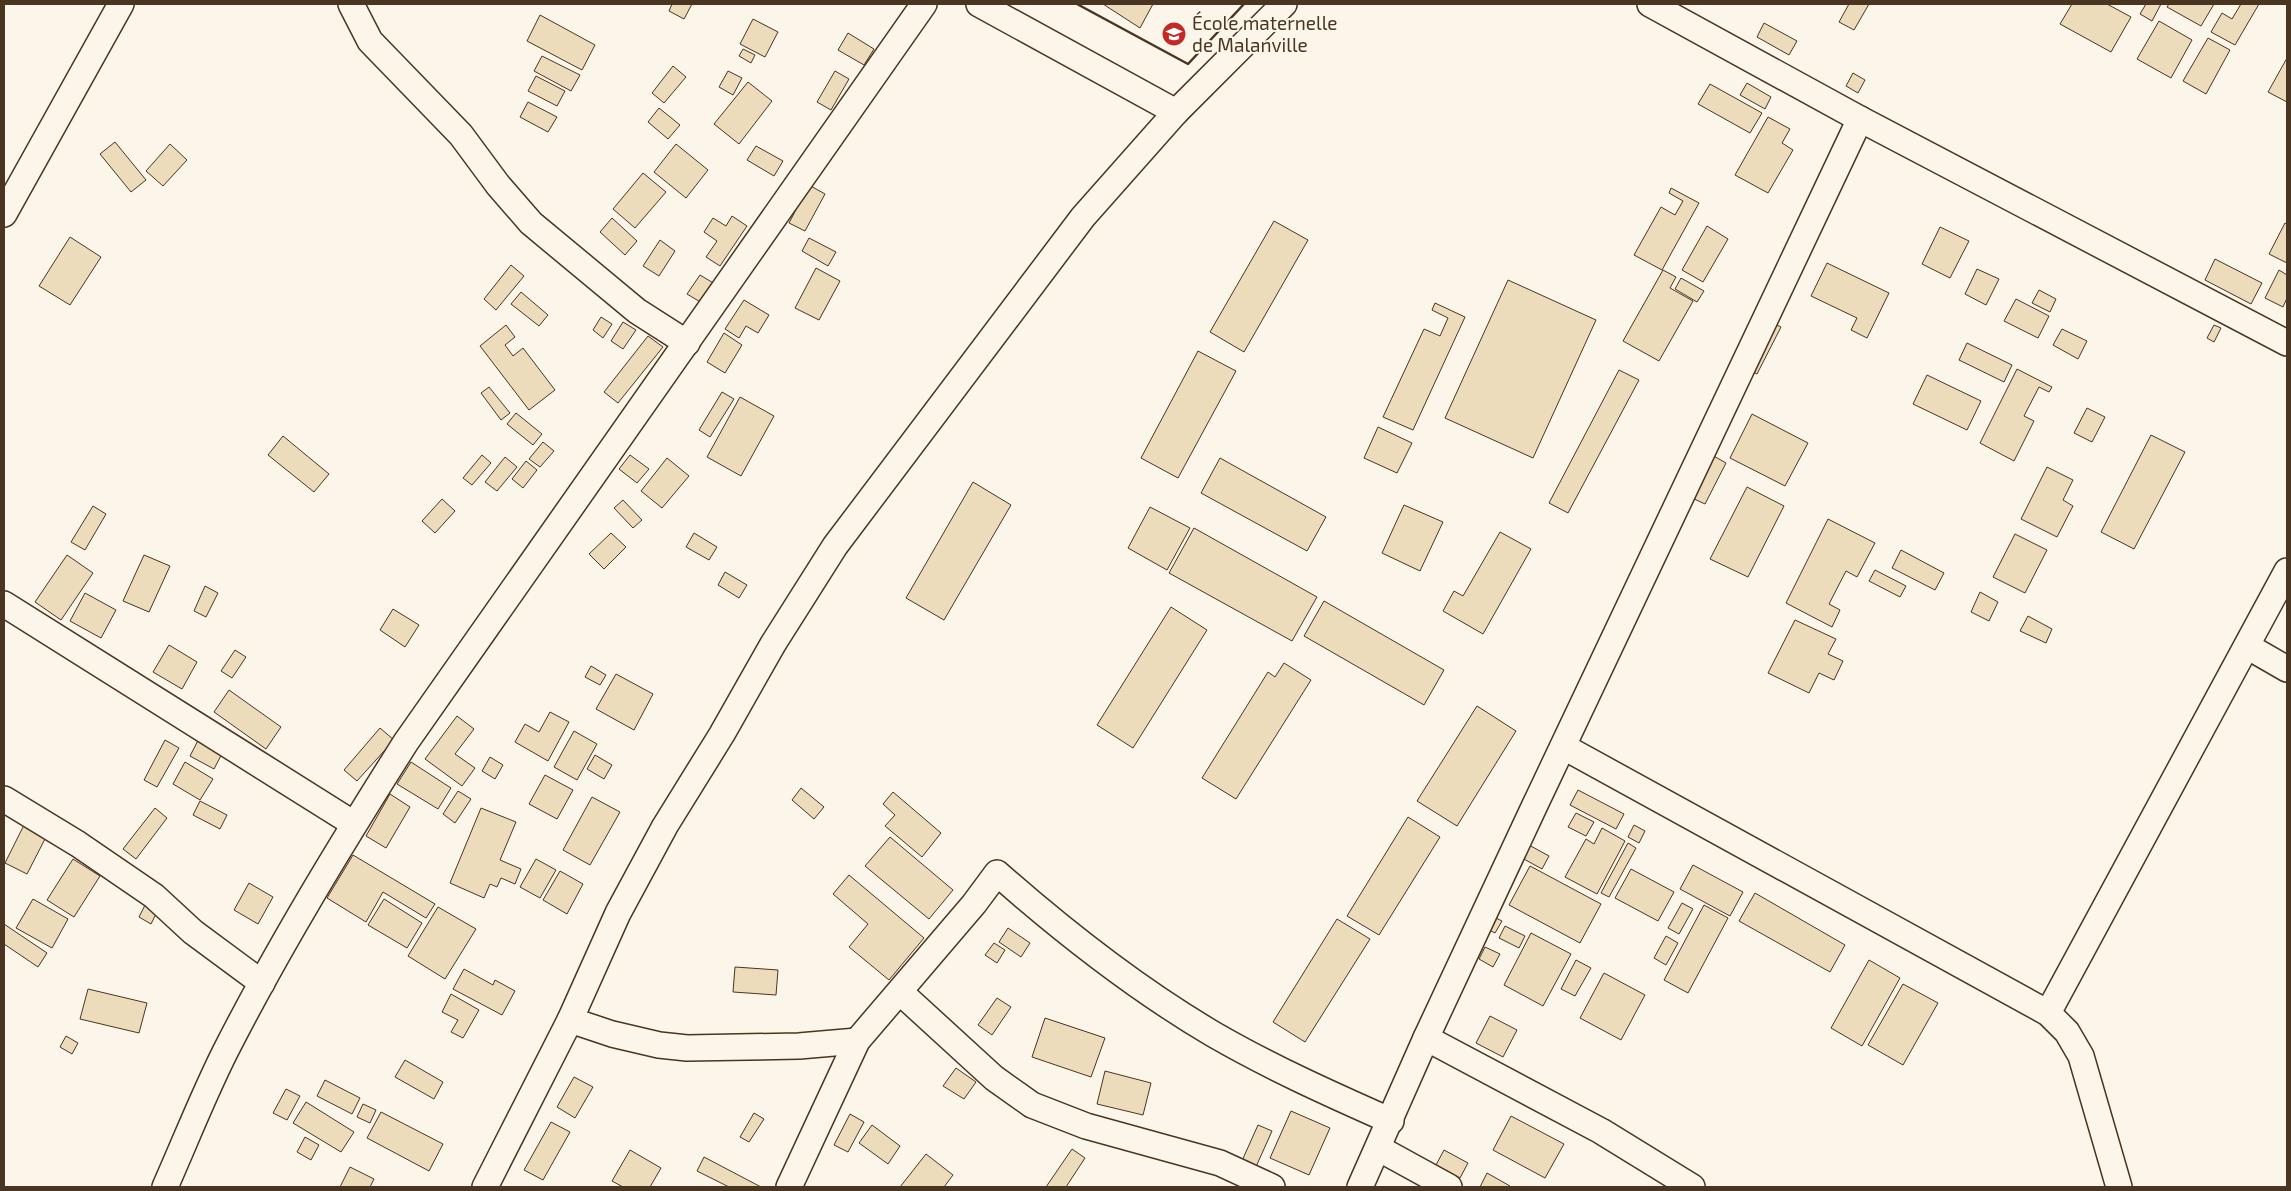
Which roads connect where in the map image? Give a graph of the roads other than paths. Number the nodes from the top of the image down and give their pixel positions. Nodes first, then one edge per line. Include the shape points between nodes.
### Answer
1 (121, 4) edge
2 (351, 4) edge
3 (924, 4) edge
4 (979, 4) edge
5 (1284, 4) edge
6 (1650, 4) edge
7 (1176, 112) junction
8 (1860, 119) junction
9 (4, 214) edge
10 (2287, 343) edge
11 (687, 344) junction
12 (2287, 571) edge
13 (4, 604) edge
14 (2247, 646) junction
15 (2287, 668) edge
16 (1564, 746) junction
17 (4, 799) edge
18 (354, 824) junction
19 (262, 983) junction
20 (900, 992) junction
21 (2048, 1013) junction
22 (570, 1020) junction
23 (1426, 1038) junction
24 (857, 1041) junction
25 (1391, 1121) junction
26 (1378, 1148) junction
27 (165, 1187) edge
28 (485, 1187) edge
29 (789, 1187) edge
30 (1272, 1187) edge
31 (1360, 1187) edge
32 (1449, 1187) edge
33 (1692, 1187) edge
34 (2119, 1187) edge

1 - 9 street
2 - 11 street via 370,41 461,136 498,186 531,223 637,311
3 - 11 street
4 - 7 street
5 - 7 street
6 - 8 street
7 - 22 street via 1083,217 835,546 665,826 618,913
8 - 10 street
8 - 16 street
11 - 18 street via 560,520 406,742
12 - 14 street
13 - 18 street
14 - 15 street
14 - 21 street
16 - 21 street
16 - 23 street
17 - 19 street via 154,896 193,932
18 - 19 street
19 - 27 street via 224,1054
20 - 24 street
20 - 25 street via 997,873 1109,966 1213,1034 1305,1083
20 - 30 street via 994,1078 1032,1105 1086,1126 1220,1163
21 - 34 street via 2067,1032 2081,1056
22 - 24 street via 612,1034 687,1048 799,1046
22 - 28 street
23 - 25 street
23 - 33 street via 1601,1131
24 - 29 street
25 - 26 street
26 - 31 street
26 - 32 street

